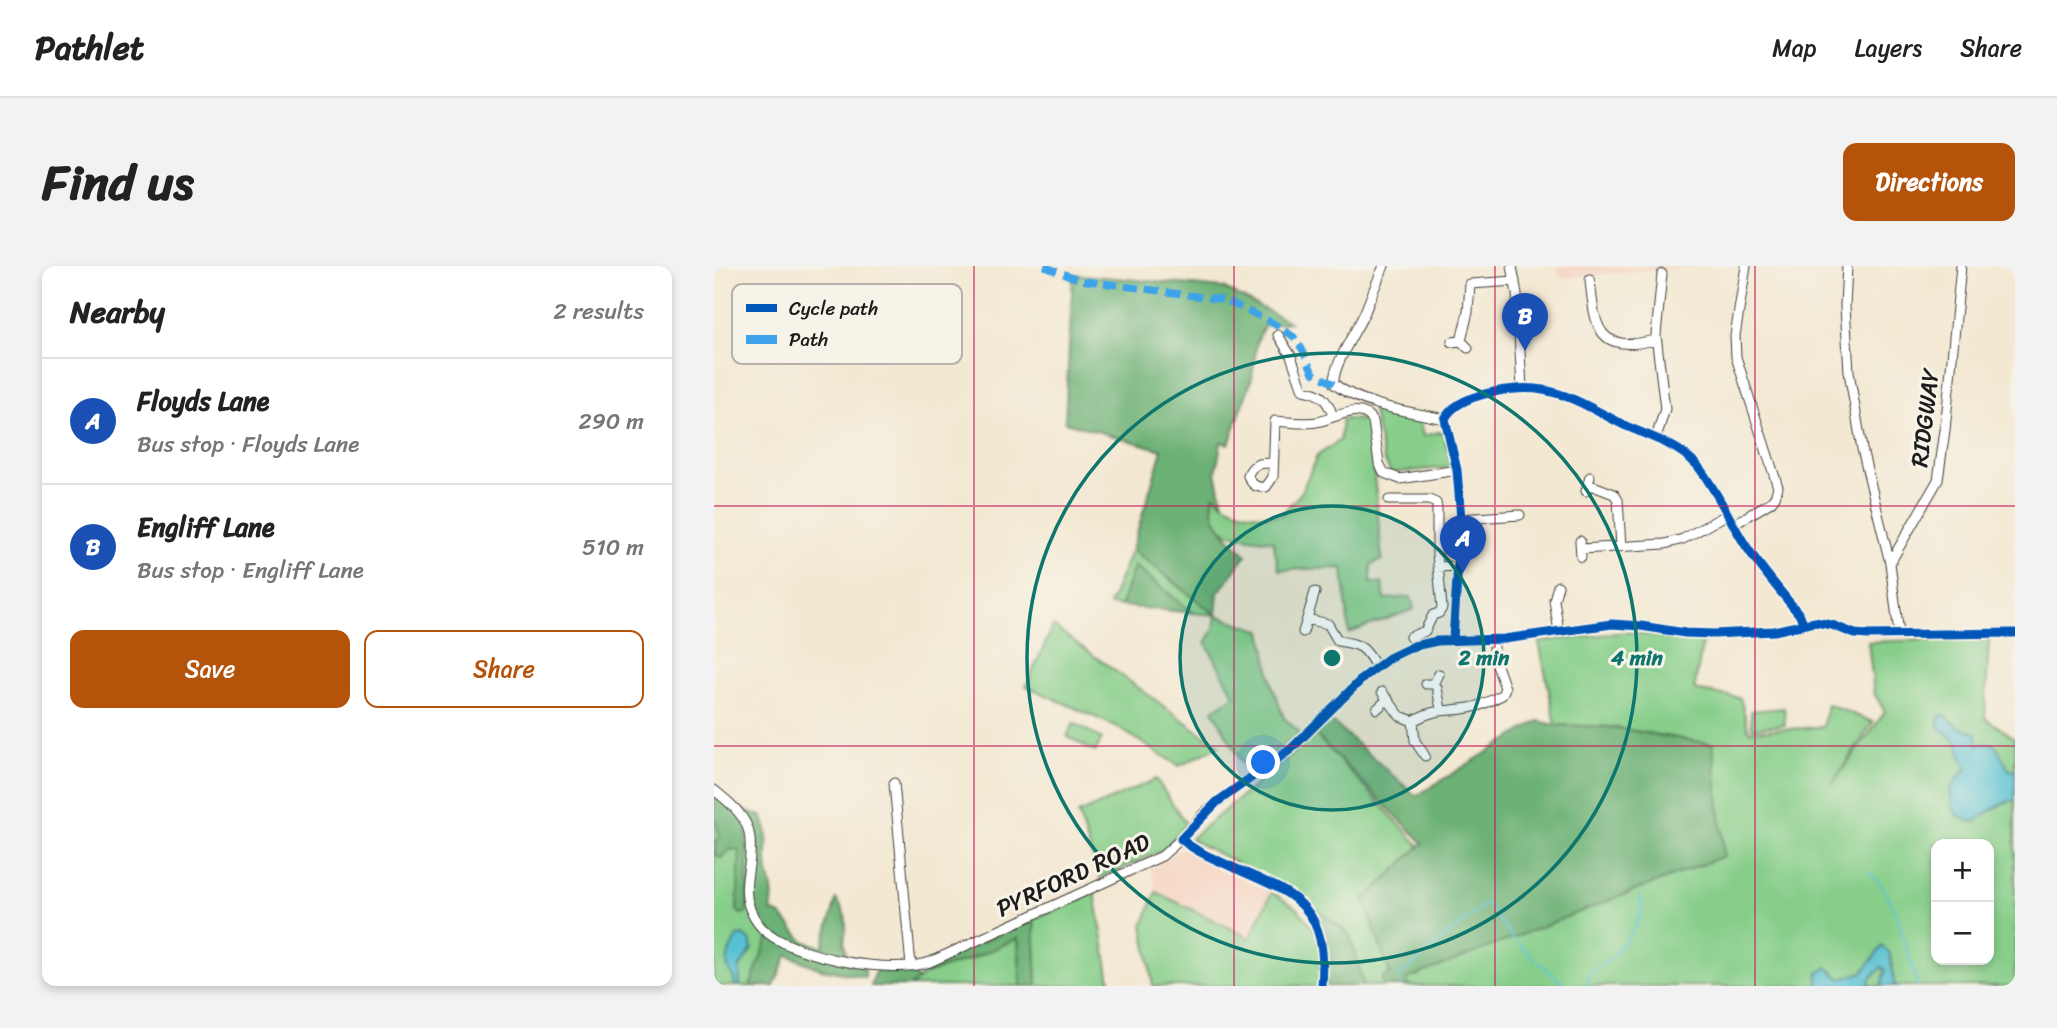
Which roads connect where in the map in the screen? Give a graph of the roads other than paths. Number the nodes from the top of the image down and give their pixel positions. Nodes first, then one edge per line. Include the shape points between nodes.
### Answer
1 (1384, 266) edge
2 (1512, 266) edge
3 (1847, 266) edge
4 (1961, 266) edge
5 (1745, 267) edge
6 (1663, 279) dead end
7 (1515, 281) junction
8 (1593, 285) dead end
9 (1278, 335) dead end
10 (1656, 340) junction
11 (1460, 344) dead end
12 (1522, 389) junction
13 (1333, 416) junction
14 (1445, 423) junction
15 (1656, 438) junction
16 (1273, 463) dead end
17 (1457, 470) junction
18 (1588, 484) dead end
19 (1389, 500) dead end
20 (1520, 515) dead end
21 (1726, 515) junction
22 (1461, 519) junction
23 (1733, 525) junction
24 (1621, 546) junction
25 (1581, 549) dead end
26 (1890, 563) junction
27 (1458, 566) junction
28 (1438, 567) junction
29 (1558, 586) dead end
30 (1315, 592) dead end
31 (1307, 619) junction
32 (1804, 624) junction
33 (1303, 632) dead end
34 (1559, 632) junction
35 (2015, 633) edge
36 (1899, 634) junction
37 (1410, 637) dead end
38 (1453, 639) junction
39 (1494, 640) junction
40 (1376, 667) junction
41 (1439, 674) dead end
42 (1377, 709) dead end
43 (1441, 709) junction
44 (1413, 721) junction
45 (1421, 754) dead end
46 (894, 783) dead end
47 (714, 790) edge
48 (1181, 839) junction
49 (911, 966) junction
50 (1322, 986) edge

1 - 14 street via 1334,384 1349,393
2 - 7 street
3 - 26 street via 1844,306 1849,372
4 - 26 street, RIDGWAY via 1938,480
5 - 23 street via 1736,357 1778,487 1771,502
6 - 10 street
7 - 11 street via 1470,284
7 - 12 street
8 - 10 street via 1596,324 1606,336 1630,345
9 - 13 street via 1292,356 1303,390 1325,398
10 - 15 street via 1665,409
12 - 14 street via 1470,399 1452,408
12 - 15 street via 1560,394
13 - 16 street via 1320,422 1275,421
13 - 17 street via 1363,411 1369,415 1379,463 1390,477
14 - 17 street
15 - 21 street via 1697,466
17 - 22 street
18 - 24 street via 1619,500
19 - 28 street via 1436,503
20 - 22 street
21 - 23 street
21 - 24 street via 1683,539
22 - 27 street
23 - 32 street
24 - 25 street
26 - 36 street
27 - 28 street
27 - 38 street
28 - 37 street via 1442,610 1433,615 1425,631
29 - 34 street via 1554,600
30 - 31 street
31 - 33 street
31 - 40 street via 1328,624 1338,641 1364,648
32 - 34 street, PYRFORD ROAD via 1774,631 1714,634 1627,624
32 - 36 street, PYRFORD ROAD via 1815,622 1855,634
34 - 39 street, PYRFORD ROAD
35 - 36 street, PYRFORD ROAD
38 - 39 street, PYRFORD ROAD
38 - 40 street, PYRFORD ROAD via 1414,646
39 - 43 street via 1494,657 1505,692 1473,708
40 - 48 street, PYRFORD ROAD via 1291,749 1217,802
41 - 43 street via 1430,684 1437,688
42 - 44 street via 1385,696 1401,716
43 - 44 street
44 - 45 street via 1412,732
46 - 49 street via 890,796
47 - 49 street, PYRFORD ROAD via 740,811 749,827 752,845 747,897 762,929 785,943 831,959
48 - 49 street, PYRFORD ROAD via 1156,859 930,962
48 - 50 street via 1291,896 1305,908 1323,945

